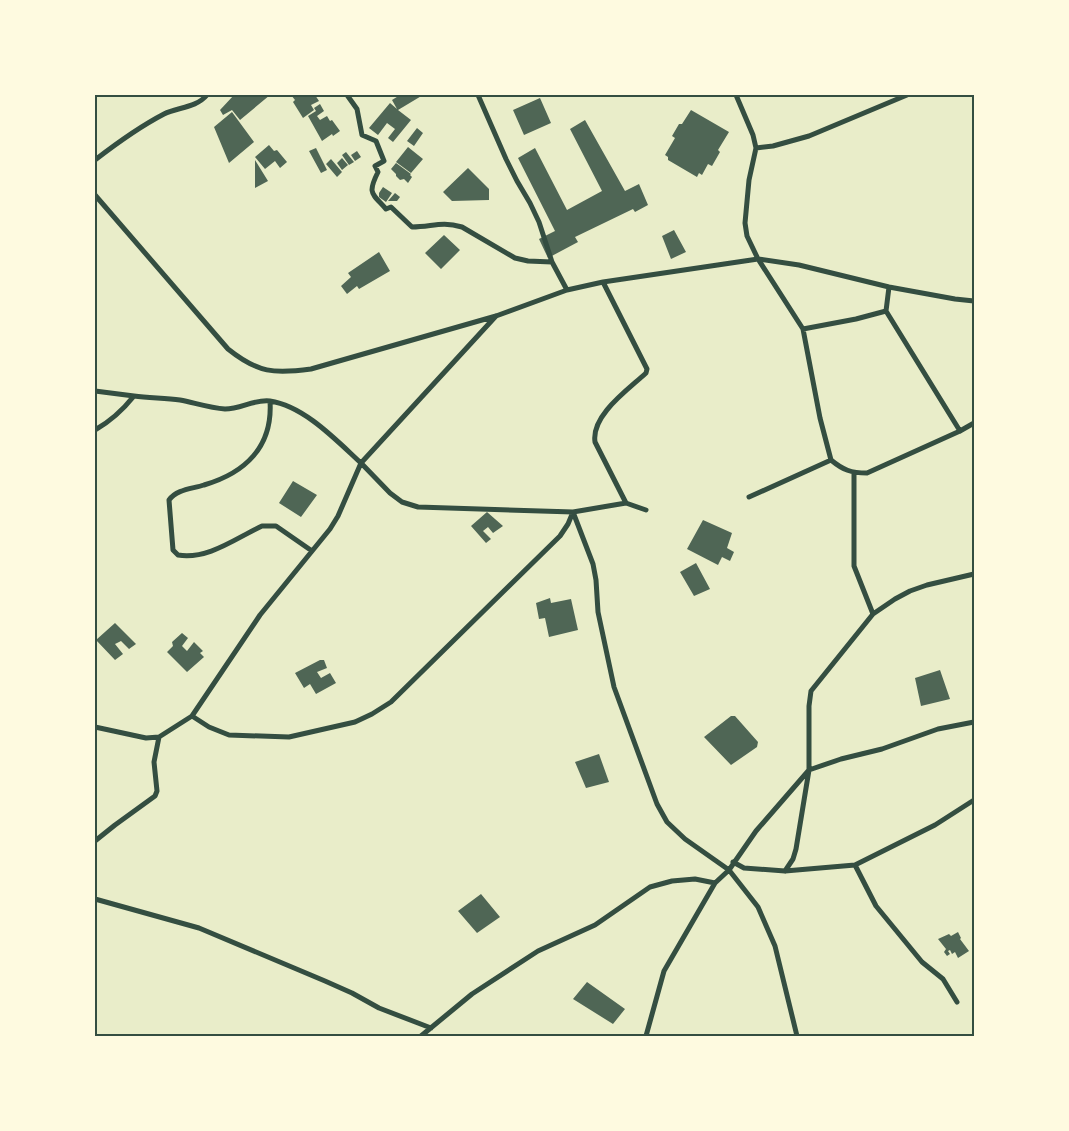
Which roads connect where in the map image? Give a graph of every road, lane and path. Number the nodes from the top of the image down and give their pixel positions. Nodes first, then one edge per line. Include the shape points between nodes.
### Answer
1 (207, 95) edge
2 (347, 95) edge
3 (478, 95) edge
4 (736, 95) edge
5 (907, 95) edge
6 (756, 148) junction
7 (95, 160) edge
8 (95, 195) edge
9 (758, 259) junction
10 (552, 262) junction
11 (603, 282) junction
12 (889, 287) junction
13 (567, 290) junction
14 (974, 301) edge
15 (886, 311) junction
16 (496, 316) junction
17 (803, 329) junction
18 (95, 391) edge
19 (134, 396) junction
20 (270, 401) junction
21 (974, 422) edge
22 (95, 430) edge
23 (960, 431) junction
24 (831, 460) junction
25 (361, 463) junction
26 (854, 473) junction
27 (749, 497) dead end
28 (626, 503) junction
29 (646, 510) dead end
30 (573, 512) junction
31 (312, 551) junction
32 (974, 574) edge
33 (873, 614) junction
34 (192, 716) junction
35 (974, 722) edge
36 (95, 727) edge
37 (159, 737) junction
38 (808, 770) junction
39 (974, 800) edge
40 (95, 841) edge
41 (733, 862) junction
42 (855, 865) junction
43 (729, 870) junction
44 (785, 871) junction
45 (715, 882) junction
46 (95, 899) edge
47 (957, 1002) dead end
48 (431, 1028) junction
49 (421, 1036) edge
50 (646, 1036) edge
51 (797, 1036) edge

1 - 7 street via 195,104 174,109 146,124
2 - 10 street via 357,109 362,135 376,141 384,161 375,166 378,172 372,193 386,209 391,207 412,228 454,224 521,260
3 - 10 street via 506,160 540,222
4 - 6 street
5 - 6 street via 809,136
6 - 9 street via 745,223 747,236
8 - 16 street via 228,349 245,363 260,368 286,372 311,369
9 - 11 street
9 - 12 street
9 - 17 street
10 - 13 street
11 - 13 street
11 - 28 street via 647,369 606,412 594,437
12 - 14 street
12 - 15 street
13 - 16 street
15 - 17 street
15 - 23 street
16 - 25 street
17 - 24 street
18 - 19 street
19 - 20 street via 227,409
19 - 22 street via 109,422
20 - 25 street via 320,426
20 - 31 street via 268,428 250,462 222,479 177,493 169,500 172,550 178,555 195,556 269,525 276,526
21 - 23 street
23 - 26 street via 867,473
24 - 26 street
24 - 27 street
25 - 30 street via 390,493 402,502 418,507
25 - 31 street via 338,516
26 - 33 street via 854,566
28 - 29 street
28 - 30 street
30 - 34 street via 560,536 390,702 372,714 355,722 289,737 229,735
30 - 43 street via 593,564 598,612 614,687 656,804 667,822 684,839
31 - 34 street via 260,615
32 - 33 street via 910,591
33 - 38 street via 811,692
34 - 37 street
35 - 38 street
36 - 37 street via 146,738
37 - 40 street via 154,762 155,796
38 - 41 street
38 - 44 street via 796,849
39 - 42 street via 935,825
41 - 43 street
41 - 44 street via 744,868
42 - 44 street
42 - 47 street via 876,906 922,962 943,979
43 - 45 street
43 - 51 street via 758,907 775,946
45 - 48 street via 695,879 650,887 595,925 538,951 480,988
45 - 50 street via 664,971
46 - 48 street via 208,931
48 - 49 street

